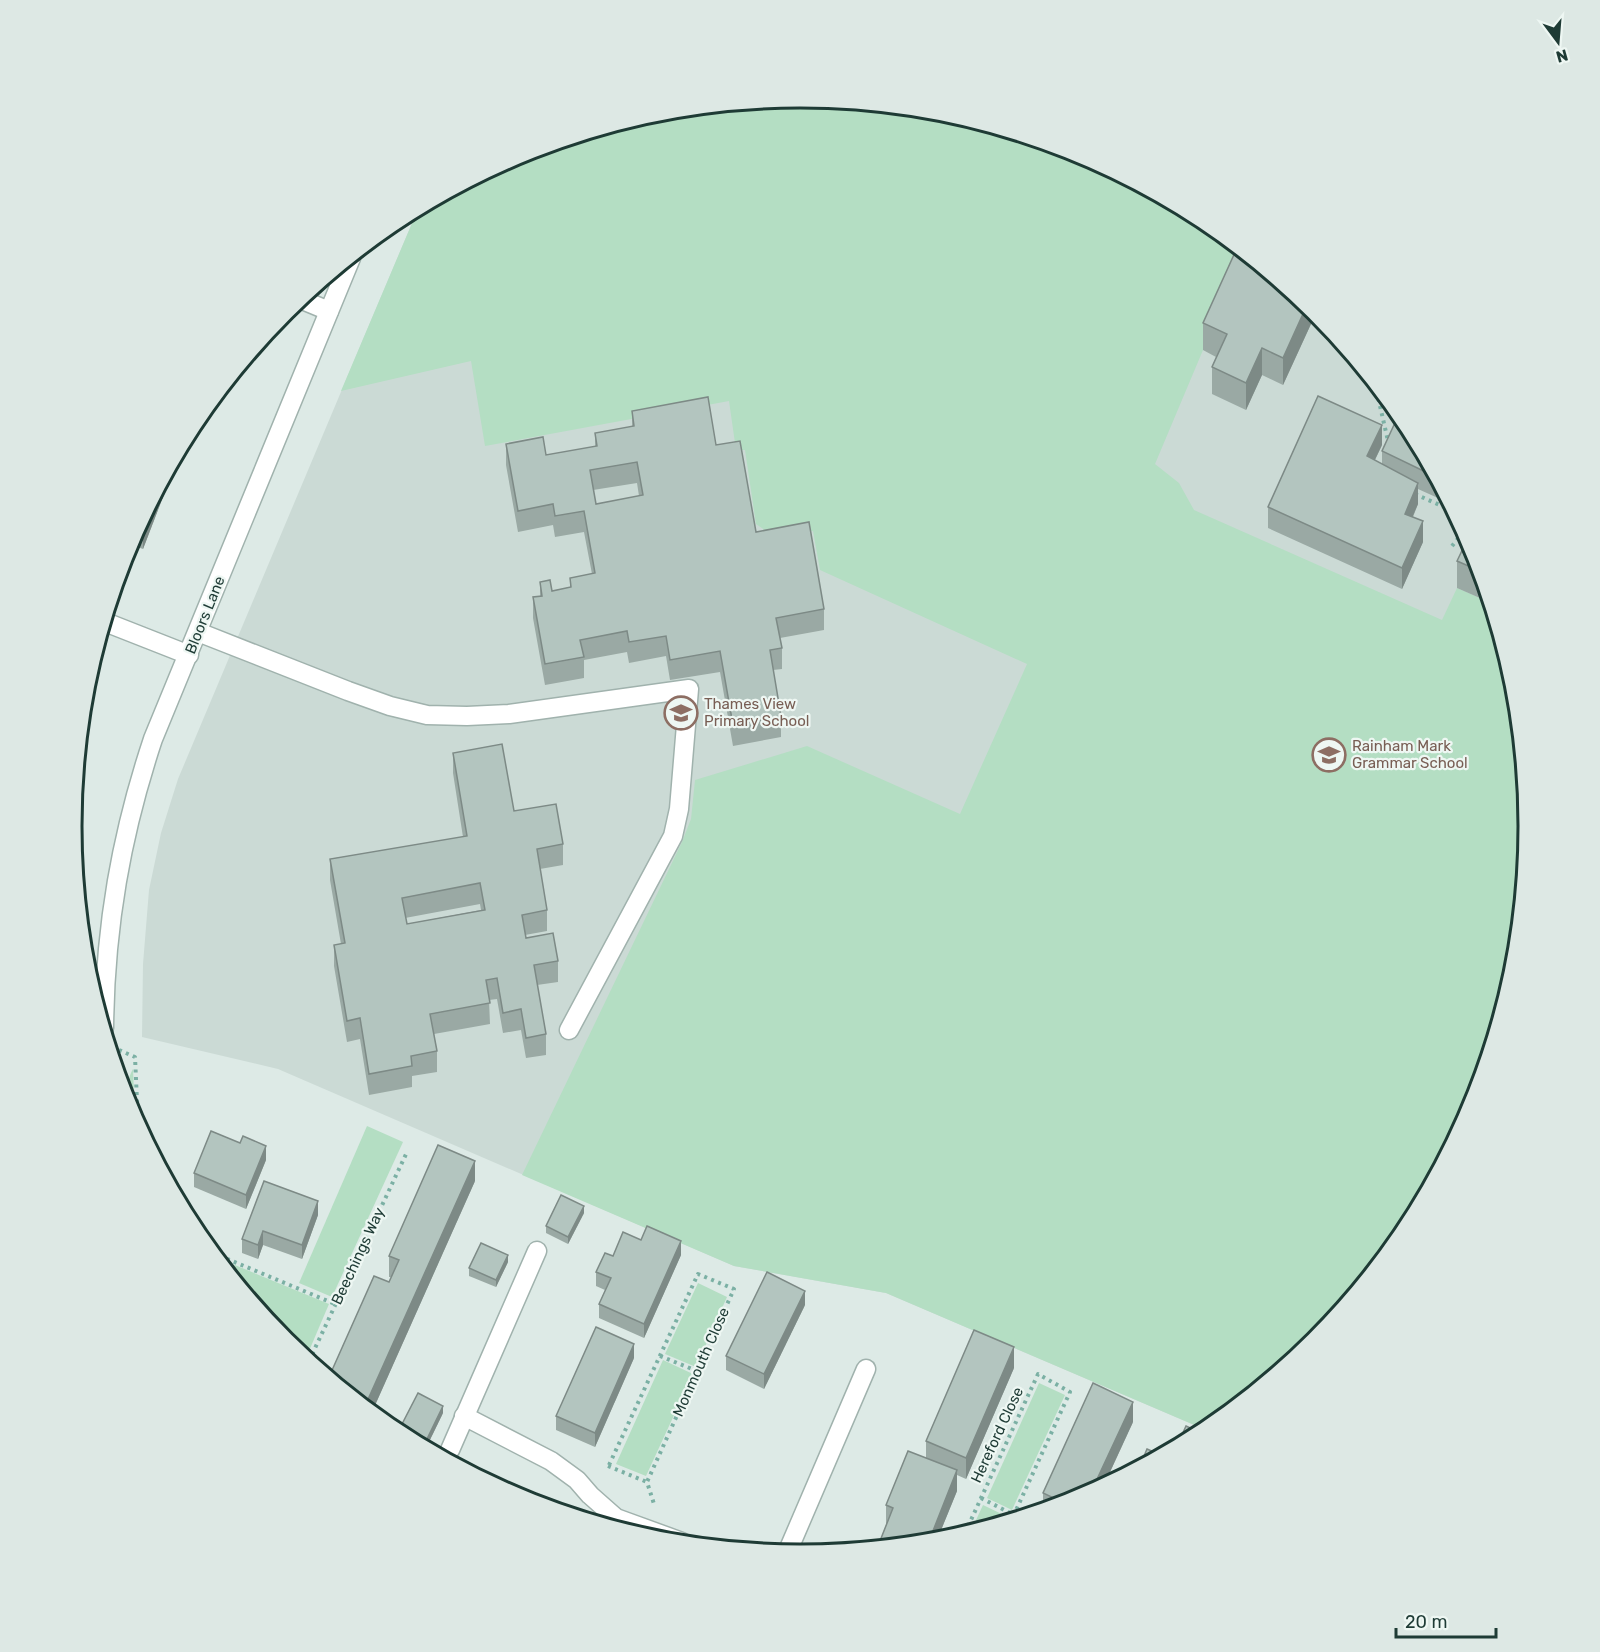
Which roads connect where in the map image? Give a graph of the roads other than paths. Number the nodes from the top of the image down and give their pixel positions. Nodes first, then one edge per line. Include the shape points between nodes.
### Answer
1 (345, 272) edge
2 (310, 303) edge
3 (329, 311) junction
4 (112, 625) edge
5 (198, 632) junction
6 (189, 655) junction
7 (99, 979) edge
8 (569, 1030) dead end
9 (537, 1251) dead end
10 (866, 1369) dead end
11 (464, 1416) junction
12 (450, 1449) dead end
13 (610, 1518) edge
14 (791, 1544) edge

1 - 3 street, Bloors Lane
2 - 3 street
3 - 5 street, Bloors Lane
4 - 6 street
5 - 6 street, Bloors Lane
5 - 8 street via 359,695 428,715 509,714 688,689 679,809 673,836
6 - 7 street, Bloors Lane via 153,739 132,804
9 - 11 street
10 - 14 street
11 - 12 street
11 - 13 street via 551,1461 577,1480

